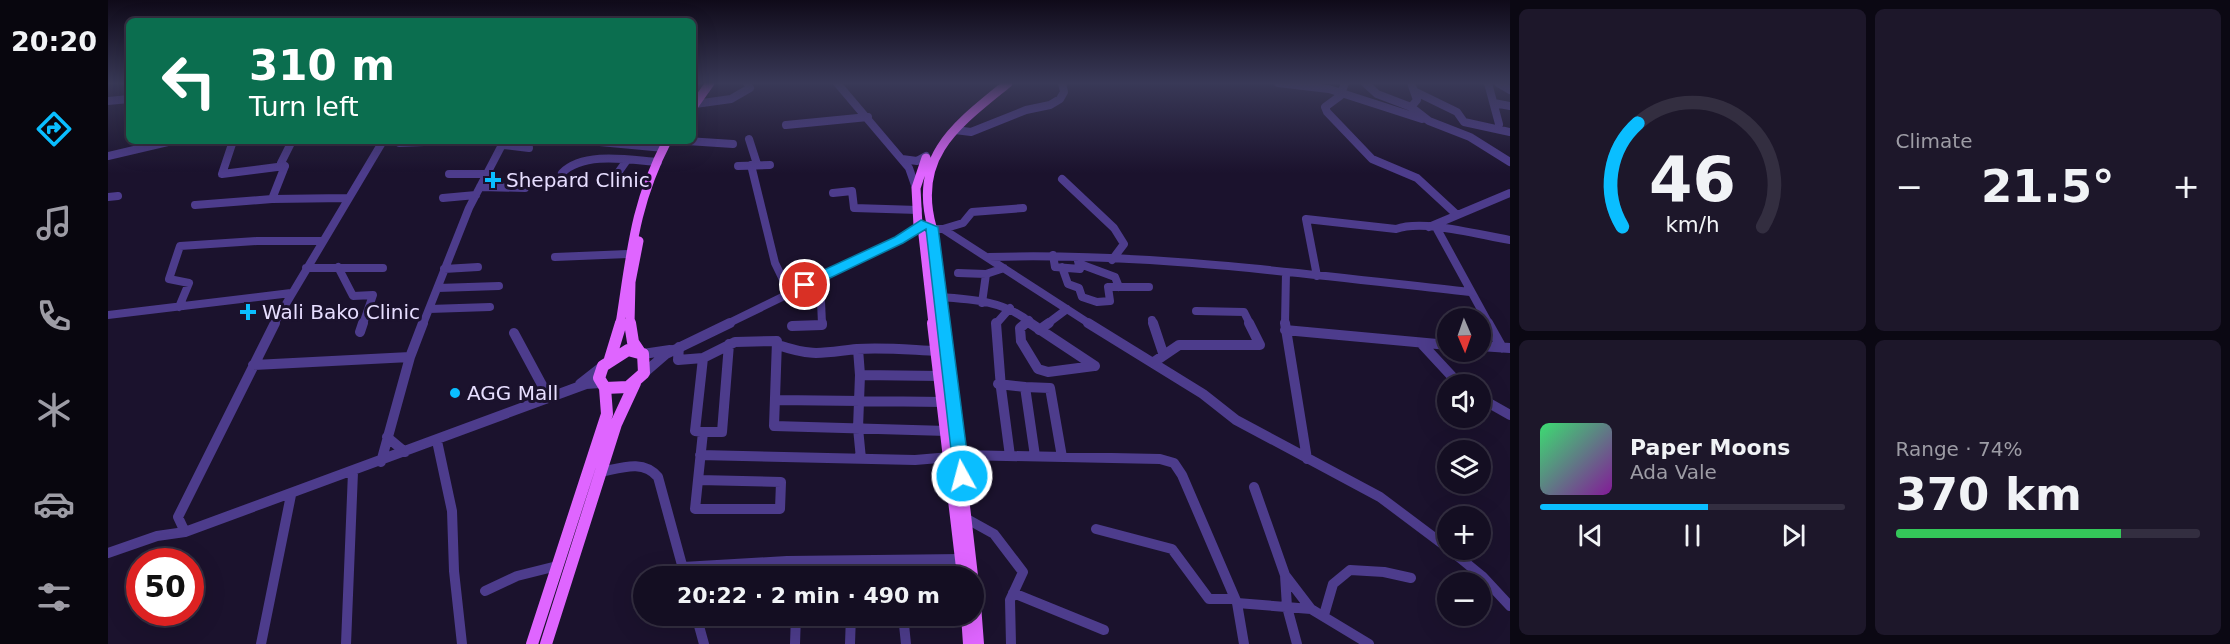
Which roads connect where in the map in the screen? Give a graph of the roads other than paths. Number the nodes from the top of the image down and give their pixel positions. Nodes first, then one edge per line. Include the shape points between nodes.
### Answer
1 (864, 113) edge
2 (967, 113) edge
3 (973, 113) edge
4 (1019, 113) edge
5 (1328, 113) edge
6 (1405, 113) edge
7 (1419, 113) edge
8 (1458, 113) edge
9 (1496, 113) edge
10 (868, 117) junction
11 (1430, 121) junction
12 (1499, 124) dead end
13 (786, 125) dead end
14 (954, 130) junction
15 (1510, 132) edge
16 (749, 140) dead end
17 (696, 143) edge
18 (163, 144) edge
19 (232, 144) edge
20 (290, 144) edge
21 (381, 144) edge
22 (502, 144) edge
23 (512, 144) edge
24 (666, 144) edge
25 (674, 144) edge
26 (732, 144) dead end
27 (530, 148) dead end
28 (108, 156) edge
29 (926, 156) junction
30 (902, 159) junction
31 (627, 160) junction
32 (658, 162) junction
33 (1510, 162) edge
34 (754, 165) junction
35 (770, 165) dead end
36 (285, 166) junction
37 (738, 166) dead end
38 (562, 173) dead end
39 (449, 174) dead end
40 (487, 174) junction
41 (615, 177) dead end
42 (1062, 179) dead end
43 (525, 188) dead end
44 (916, 188) junction
45 (478, 191) junction
46 (833, 193) dead end
47 (1510, 193) edge
48 (118, 196) dead end
49 (108, 197) edge
50 (346, 198) junction
51 (443, 198) dead end
52 (272, 199) junction
53 (195, 205) dead end
54 (1023, 208) dead end
55 (918, 210) junction
56 (1456, 214) junction
57 (1433, 228) junction
58 (927, 230) junction
59 (1510, 240) edge
60 (322, 241) junction
61 (628, 254) junction
62 (1053, 255) junction
63 (555, 257) dead end
64 (989, 257) junction
65 (1079, 260) junction
66 (1112, 260) junction
67 (338, 267) junction
68 (478, 267) dead end
69 (1062, 267) junction
70 (306, 268) junction
71 (383, 268) dead end
72 (1004, 268) junction
73 (444, 269) junction
74 (1286, 272) junction
75 (958, 273) dead end
76 (986, 274) junction
77 (1317, 276) junction
78 (820, 278) junction
79 (499, 286) dead end
80 (1119, 287) junction
81 (1149, 287) dead end
82 (438, 288) junction
83 (789, 292) junction
84 (1470, 292) junction
85 (291, 293) junction
86 (938, 297) junction
87 (982, 303) junction
88 (179, 307) junction
89 (490, 307) dead end
90 (1010, 308) junction
91 (429, 309) junction
92 (1067, 309) junction
93 (1196, 311) dead end
94 (108, 315) edge
95 (1029, 320) junction
96 (1152, 320) dead end
97 (792, 326) dead end
98 (1039, 330) junction
99 (1285, 330) junction
100 (360, 332) dead end
101 (514, 333) dead end
102 (1420, 343) junction
103 (729, 344) junction
104 (1437, 344) edge
105 (778, 345) junction
106 (679, 347) junction
107 (1491, 347) edge
108 (1506, 348) edge
109 (858, 349) junction
110 (938, 351) junction
111 (641, 353) junction
112 (1163, 353) junction
113 (410, 357) junction
114 (703, 358) junction
115 (1154, 362) junction
116 (606, 363) junction
117 (253, 365) junction
118 (1449, 374) edge
119 (860, 375) junction
120 (941, 376) junction
121 (639, 378) junction
122 (998, 384) junction
123 (602, 386) junction
124 (1025, 387) junction
125 (561, 394) junction
126 (549, 398) junction
127 (777, 400) junction
128 (858, 401) junction
129 (945, 402) junction
130 (1491, 404) edge
131 (1510, 415) edge
132 (858, 428) junction
133 (947, 431) junction
134 (703, 432) junction
135 (387, 437) junction
136 (437, 441) junction
137 (405, 453) junction
138 (700, 455) junction
139 (955, 456) junction
140 (1010, 456) junction
141 (1035, 456) junction
142 (1062, 457) junction
143 (861, 459) junction
144 (1307, 459) junction
145 (381, 462) junction
146 (353, 472) junction
147 (601, 472) junction
148 (699, 480) junction
149 (1254, 487) dead end
150 (291, 495) junction
151 (967, 519) junction
152 (1096, 529) dead end
153 (185, 532) junction
154 (1437, 540) edge
155 (108, 553) edge
156 (962, 559) junction
157 (1463, 560) edge
158 (897, 561) junction
159 (784, 562) junction
160 (557, 566) junction
161 (682, 566) edge
162 (708, 566) edge
163 (785, 566) edge
164 (898, 566) edge
165 (962, 566) edge
166 (971, 566) edge
167 (1285, 575) junction
168 (1411, 578) dead end
169 (484, 591) dead end
170 (1013, 593) junction
171 (1235, 601) junction
172 (1510, 606) edge
173 (1287, 607) junction
174 (1311, 609) junction
175 (1324, 615) junction
176 (699, 626) edge
177 (796, 626) edge
178 (851, 626) edge
179 (904, 626) edge
180 (968, 626) edge
181 (977, 626) edge
182 (1104, 630) dead end
183 (261, 644) edge
184 (345, 644) edge
185 (462, 644) edge
186 (532, 644) edge
187 (546, 644) edge
188 (704, 644) edge
189 (795, 644) edge
190 (850, 644) edge
191 (906, 644) edge
192 (969, 644) edge
193 (978, 644) edge
194 (1011, 644) edge
195 (1244, 644) edge
196 (1298, 644) edge
197 (1369, 644) edge

1 - 10 street
2 - 29 main road
3 - 14 main road
4 - 14 street via 972,132
5 - 56 street via 1372,159 1417,178
6 - 11 street
7 - 11 street
8 - 15 street via 1464,122
9 - 12 street
10 - 13 street
10 - 30 street
11 - 33 street via 1470,138
14 - 58 main road via 934,155 924,186
16 - 34 street
17 - 26 street
18 - 28 street
19 - 36 street via 222,174
20 - 36 street via 281,163
21 - 50 street
22 - 40 street
23 - 27 street
24 - 32 main road
25 - 111 main road via 652,193 633,270 630,332 632,344
29 - 30 street via 917,161
29 - 44 main road
30 - 44 street via 911,170
31 - 32 street
31 - 38 street via 582,162 564,168
31 - 41 street
32 - 61 main road
34 - 35 street
34 - 37 street
34 - 83 street via 768,243
36 - 52 street
39 - 40 street
40 - 45 street
42 - 66 street via 1114,228 1124,244
43 - 45 street
44 - 55 main road
45 - 51 street via 457,202
45 - 73 street
46 - 55 street via 852,191 854,208
47 - 56 street
48 - 49 street
50 - 52 street
50 - 60 street
52 - 53 street
54 - 58 street via 972,212 963,223
55 - 58 main road
56 - 57 street
57 - 59 street
57 - 77 street via 1366,227 1306,219
57 - 84 street
58 - 64 street
58 - 78 street
58 - 86 main road
58 - 110 main road
60 - 70 street
60 - 88 street via 180,246 169,279 189,283
61 - 63 street
61 - 116 main road via 616,338
62 - 64 street
62 - 65 street
62 - 69 street via 1055,267
64 - 72 street
65 - 66 street
65 - 69 street via 1080,269
65 - 80 street via 1115,277
66 - 74 street
67 - 70 street
67 - 71 street
67 - 100 street via 353,296 373,295
68 - 73 street
69 - 80 street via 1068,284 1079,288 1082,297 1110,301 1108,287
70 - 85 street
72 - 76 street
72 - 92 street
73 - 82 street
74 - 77 street
74 - 99 street
75 - 76 street
76 - 87 street
77 - 84 street
78 - 83 street
78 - 97 street via 822,325
79 - 82 street
80 - 81 street
82 - 91 street
83 - 106 street
84 - 108 street
85 - 88 street
85 - 117 street
86 - 87 street
86 - 139 main road
87 - 90 street
88 - 94 street
89 - 91 street
90 - 95 street
90 - 122 street via 996,321
91 - 113 street
92 - 98 street
92 - 115 street
93 - 112 street via 1244,312 1260,345 1179,345
95 - 98 street
95 - 98 street via 1020,328 1021,341 1038,369 1048,372 1095,366
96 - 112 street
99 - 102 street
99 - 144 street
101 - 126 street
102 - 104 street
102 - 118 street
103 - 105 street via 777,341
103 - 114 street
103 - 134 street via 723,432
105 - 109 street via 826,355
105 - 127 street
106 - 111 street
106 - 114 street via 678,360
106 - 121 street
107 - 108 street
109 - 110 street
109 - 119 street
110 - 120 main road
111 - 116 main road via 624,351
111 - 121 main road
112 - 115 street
113 - 117 street
113 - 135 street
114 - 134 street via 695,431
115 - 144 street via 1236,420
116 - 123 main road
116 - 125 street
117 - 153 street via 178,517
119 - 120 street
119 - 128 street
120 - 129 main road
121 - 123 main road via 620,389
121 - 147 main road via 622,405
122 - 124 street
122 - 140 street
123 - 125 street via 586,384
123 - 160 main road via 607,414
124 - 141 street
124 - 142 street via 1050,388
125 - 126 street
126 - 136 street
127 - 128 street
127 - 132 street via 774,426
128 - 129 street
128 - 132 street
129 - 133 main road
130 - 131 street
132 - 133 street
132 - 143 street
133 - 139 main road
134 - 138 street
135 - 137 street
135 - 145 street
136 - 137 street
136 - 185 street via 452,511
137 - 145 street
138 - 143 street
138 - 148 street
139 - 140 street
139 - 143 street
139 - 151 main road
139 - 156 main road
140 - 141 street
141 - 142 street
142 - 171 street via 1160,459 1174,464
144 - 154 street via 1380,496
145 - 146 street
146 - 150 street
146 - 184 street
147 - 161 street via 645,465 653,469
147 - 187 main road
148 - 148 street via 695,508 780,509 781,482
149 - 167 street
150 - 153 street
150 - 183 street
151 - 166 main road
151 - 170 street via 994,534 1023,572
152 - 171 street via 1172,549 1209,599
153 - 155 street via 157,536
156 - 158 street
156 - 165 main road
157 - 172 street
158 - 159 street
158 - 164 street
159 - 162 street via 724,562
159 - 163 street
160 - 169 street via 517,576
160 - 186 main road
167 - 173 street
167 - 174 street
168 - 175 street via 1350,570 1333,584
170 - 182 street
170 - 194 street
171 - 173 street
171 - 195 street
173 - 174 street
173 - 196 street
174 - 175 street
175 - 197 street
176 - 188 street
177 - 189 street
178 - 190 street
179 - 191 street
180 - 192 main road
181 - 193 main road

